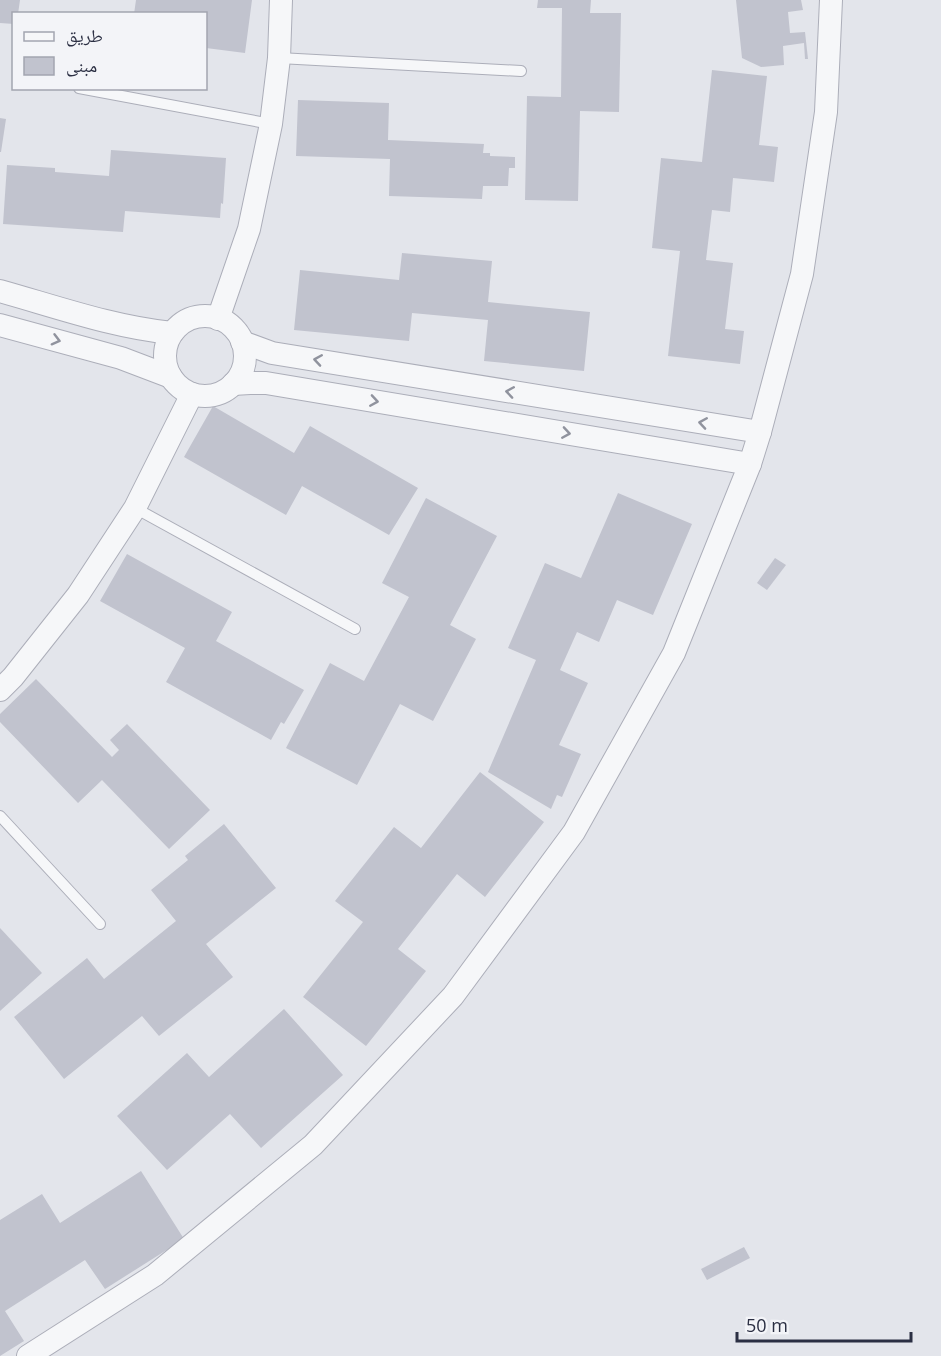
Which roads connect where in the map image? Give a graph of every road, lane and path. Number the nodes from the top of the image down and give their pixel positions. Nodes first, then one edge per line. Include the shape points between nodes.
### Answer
1 (281, 0) edge
2 (831, 0) edge
3 (279, 58) junction
4 (521, 71) dead end
5 (91, 90) edge
6 (272, 124) junction
7 (0, 291) edge
8 (218, 319) junction
9 (0, 325) edge
10 (172, 333) junction
11 (242, 342) junction
12 (171, 377) junction
13 (233, 384) junction
14 (192, 394) junction
15 (760, 432) junction
16 (750, 464) junction
17 (135, 508) junction
18 (355, 629) dead end
19 (0, 690) edge
20 (0, 816) edge
21 (100, 924) dead end
22 (28, 1356) edge

1 - 3 street
2 - 15 street via 826,112 802,274
3 - 4 lane
3 - 6 street
5 - 6 lane
6 - 8 street via 249,230
7 - 10 street via 110,323
8 - 10 street via 193,319
8 - 11 street via 233,328
9 -> 12 street via 121,358
10 - 12 street via 165,359
11 - 13 street via 243,369
15 -> 11 street via 272,353
12 - 14 street
13 - 14 street via 214,395
13 -> 16 street via 266,383
14 - 17 street
15 - 16 street
16 - 22 street via 674,653 574,831 453,996 313,1145 155,1275
17 - 18 lane
17 - 19 street via 78,595
20 - 21 lane

